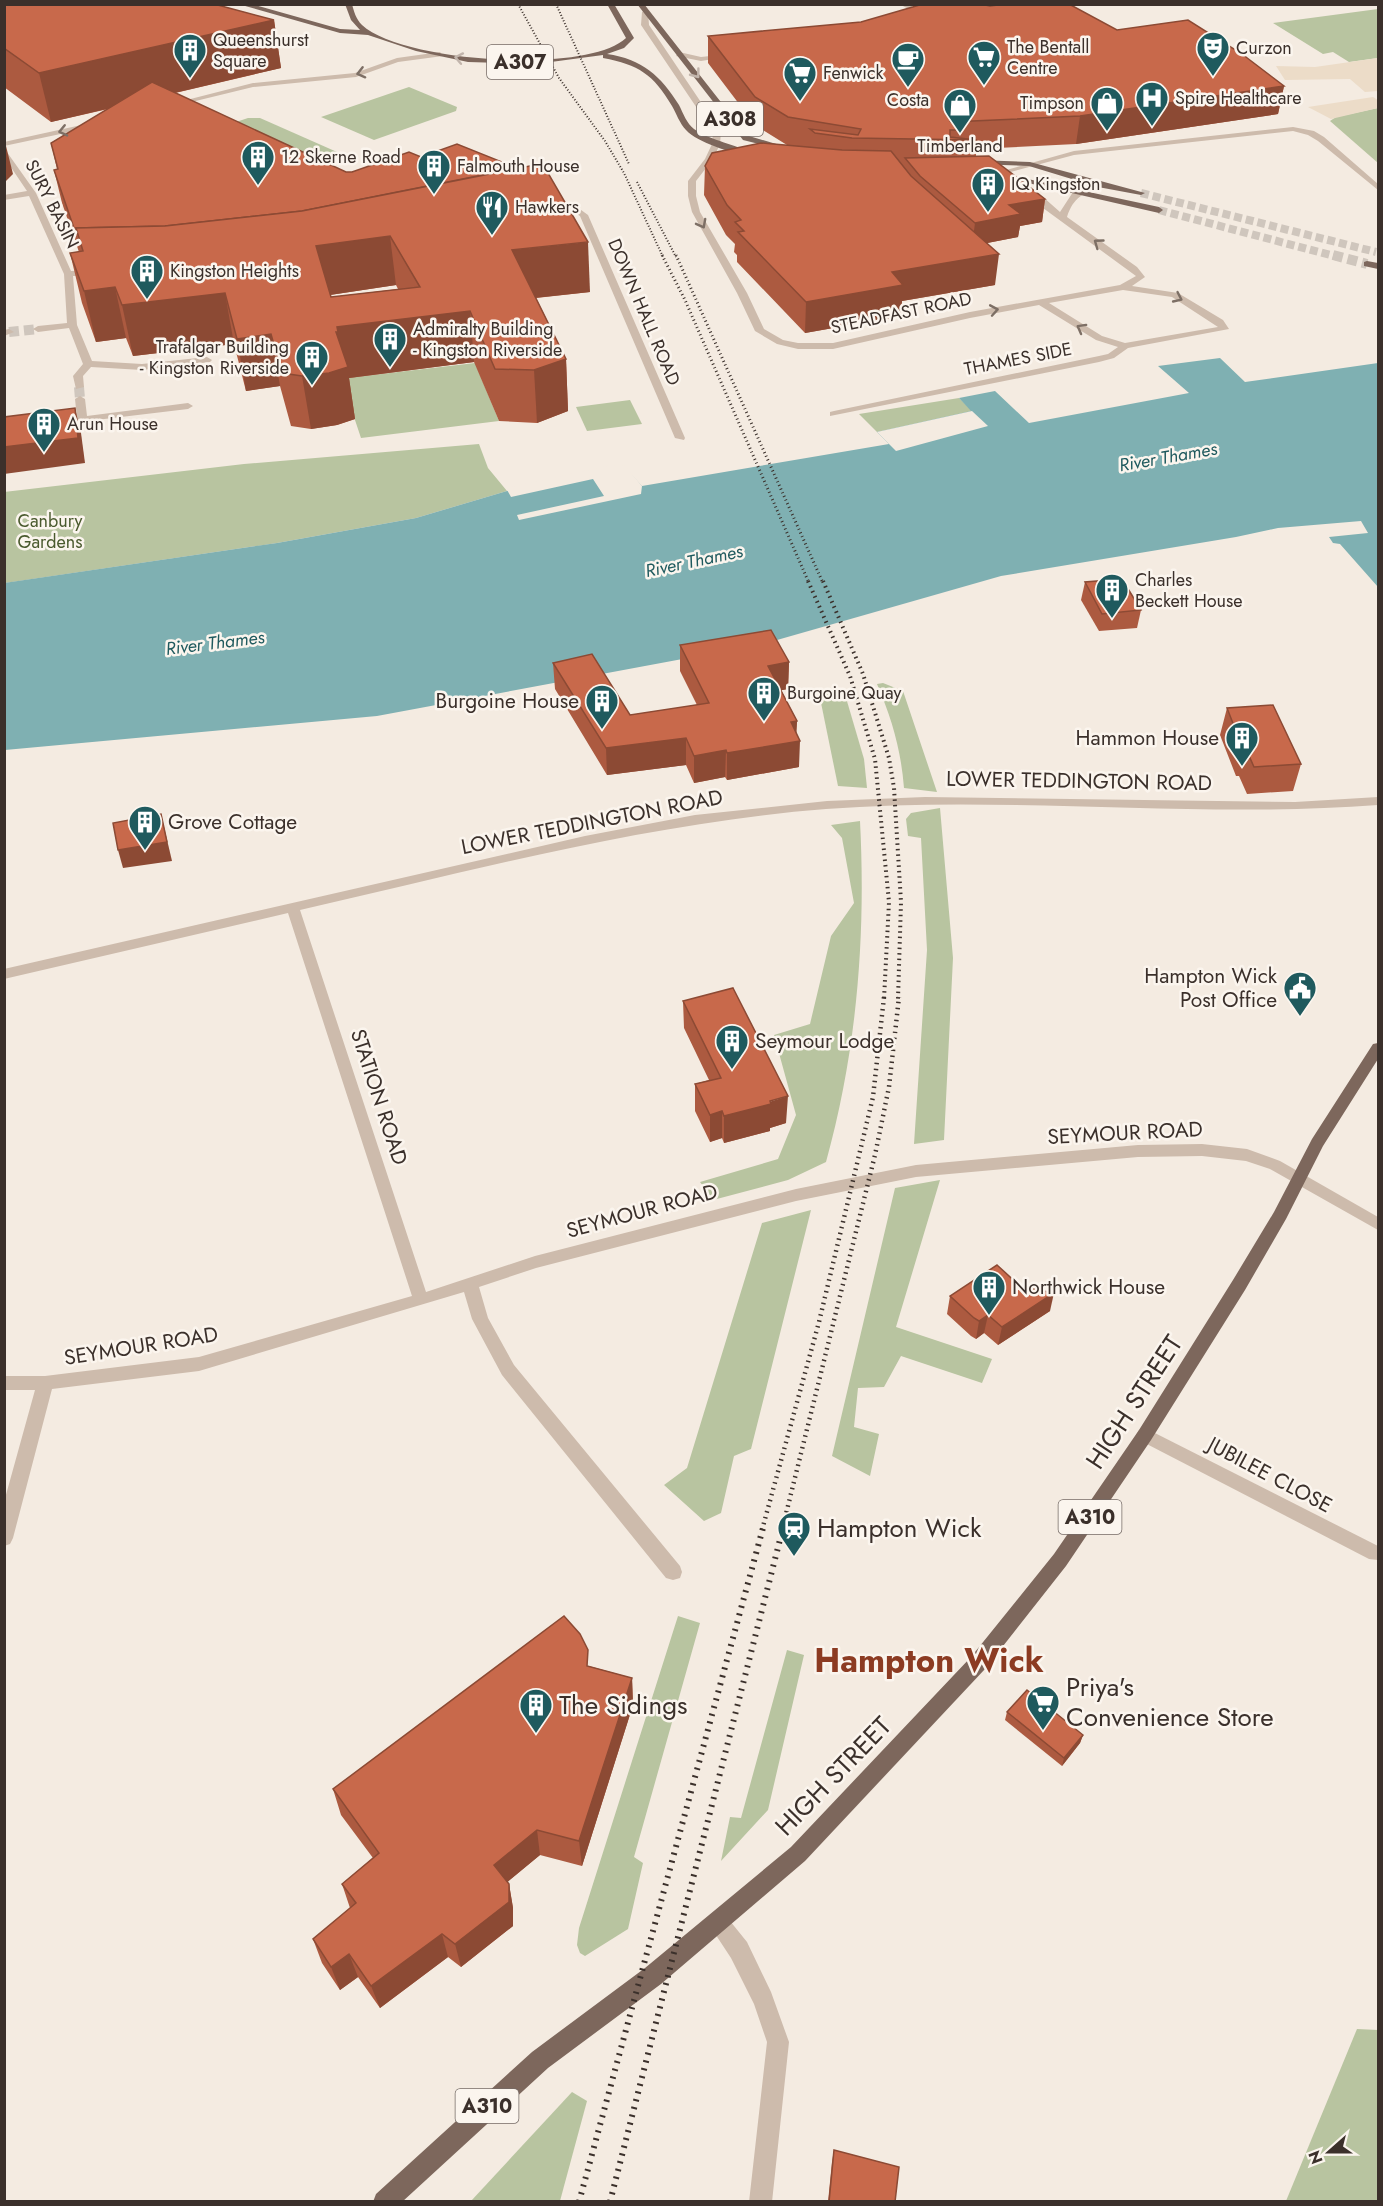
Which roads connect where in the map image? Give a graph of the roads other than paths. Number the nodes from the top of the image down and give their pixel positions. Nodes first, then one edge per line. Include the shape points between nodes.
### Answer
1 (241, 4) edge
2 (348, 4) edge
3 (610, 4) edge
4 (640, 4) edge
5 (902, 4) edge
6 (645, 12) junction
7 (924, 22) edge
8 (370, 33) junction
9 (440, 54) junction
10 (679, 54) junction
11 (600, 55) junction
12 (742, 55) edge
13 (164, 107) edge
14 (109, 120) edge
15 (4, 144) edge
16 (716, 144) junction
17 (4, 150) edge
18 (795, 152) edge
19 (755, 157) edge
20 (964, 162) edge
21 (1030, 164) junction
22 (711, 169) edge
23 (700, 171) junction
24 (984, 173) edge
25 (996, 174) junction
26 (1019, 178) junction
27 (1101, 185) junction
28 (1378, 188) edge
29 (1077, 192) junction
30 (32, 193) junction
31 (1141, 193) tunnel mouth
32 (4, 198) edge
33 (539, 207) edge
34 (1159, 210) tunnel mouth
35 (1063, 216) junction
36 (1367, 264) tunnel mouth
37 (1378, 266) edge
38 (104, 273) edge
39 (68, 274) junction
40 (1123, 287) junction
41 (1040, 302) junction
42 (72, 324) junction
43 (38, 329) tunnel mouth
44 (1207, 334) joint
45 (1125, 346) junction
46 (207, 360) dead end
47 (88, 364) junction
48 (79, 387) tunnel mouth
49 (80, 399) tunnel mouth
50 (188, 406) dead end
51 (834, 414) dead end
52 (82, 420) junction
53 (49, 424) edge
54 (680, 438) dead end
55 (1378, 801) edge
56 (293, 908) junction
57 (4, 974) edge
58 (1378, 1048) edge
59 (1298, 1178) junction
60 (1378, 1224) edge
61 (470, 1284) junction
62 (421, 1300) junction
63 (4, 1383) edge
64 (45, 1383) junction
65 (1145, 1435) junction
66 (4, 1538) edge
67 (1375, 1553) dead end
68 (673, 1572) dead end
69 (719, 1923) junction
70 (384, 2202) edge
71 (760, 2202) edge

1 - 8 main road, A307 via 340,31
2 - 8 main road via 354,20
3 - 11 main road, A307 via 630,38 624,47
4 - 6 main road, A308
5 - 7 street via 928,17
6 - 10 main road, A308
6 - 16 street via 645,25 714,125
8 - 9 main road, A307
11 -> 9 main road, A307 via 482,62
9 -> 13 street via 397,60 356,75 253,85
10 - 12 street via 701,59
10 -> 18 main road, A308 via 746,138
11 - 16 main road, A308 via 624,58 652,72 689,129
14 -> 15 street
16 - 19 main road, A308
16 - 23 street, STEADFAST ROAD
17 - 30 street, SURY BASIN
20 - 21 main road
21 - 25 street
21 - 27 main road
21 - 28 street via 1074,153 1281,129 1311,133
22 - 23 street
23 -> 41 street, STEADFAST ROAD via 692,180 696,212 760,331 780,342 833,346
24 - 25 main road
25 - 26 main road
26 - 29 main road
26 - 35 street via 1046,206
27 - 29 street
27 - 31 main road
29 - 34 main road
29 - 35 street via 1068,201
30 - 32 street
30 - 39 street, SURY BASIN
33 - 54 street, DOWN HALL ROAD via 570,205 584,215
40 -> 35 street via 1141,277 1134,268
36 - 37 main road
38 - 39 street
39 - 42 street, SURY BASIN
40 - 41 street, STEADFAST ROAD
40 -> 44 street, STEADFAST ROAD via 1175,295 1220,322 1224,329
45 -> 41 street via 1099,338
42 - 43 street
42 - 47 street, SURY BASIN
44 - 45 street, THAMES SIDE
45 - 51 street, THAMES SIDE via 1099,359
46 - 47 street via 142,368
47 - 48 street via 78,376
49 - 52 street
50 - 52 street
52 - 53 street
55 - 56 street, LOWER TEDDINGTON ROAD via 1295,806 968,800 822,805 695,819 593,838
56 - 57 street, LOWER TEDDINGTON ROAD
56 - 62 street, STATION ROAD
58 - 59 main road, HIGH STREET / A310
59 - 60 street, SEYMOUR ROAD
59 - 61 street, SEYMOUR ROAD via 1247,1155 1202,1150 1138,1151 916,1171 785,1197 535,1262
59 - 65 main road, HIGH STREET / A310 via 1239,1285
61 - 62 street, SEYMOUR ROAD
61 - 68 street via 480,1318 508,1370
62 - 64 street, SEYMOUR ROAD via 199,1364
63 - 64 street, SEYMOUR ROAD
64 - 66 street
65 - 67 street, JUBILEE CLOSE
65 - 69 main road, HIGH STREET / A310 via 1060,1560 978,1663 798,1854
69 - 70 main road, HIGH STREET / A310 via 506,2089
69 - 71 street via 739,1950 778,2042

